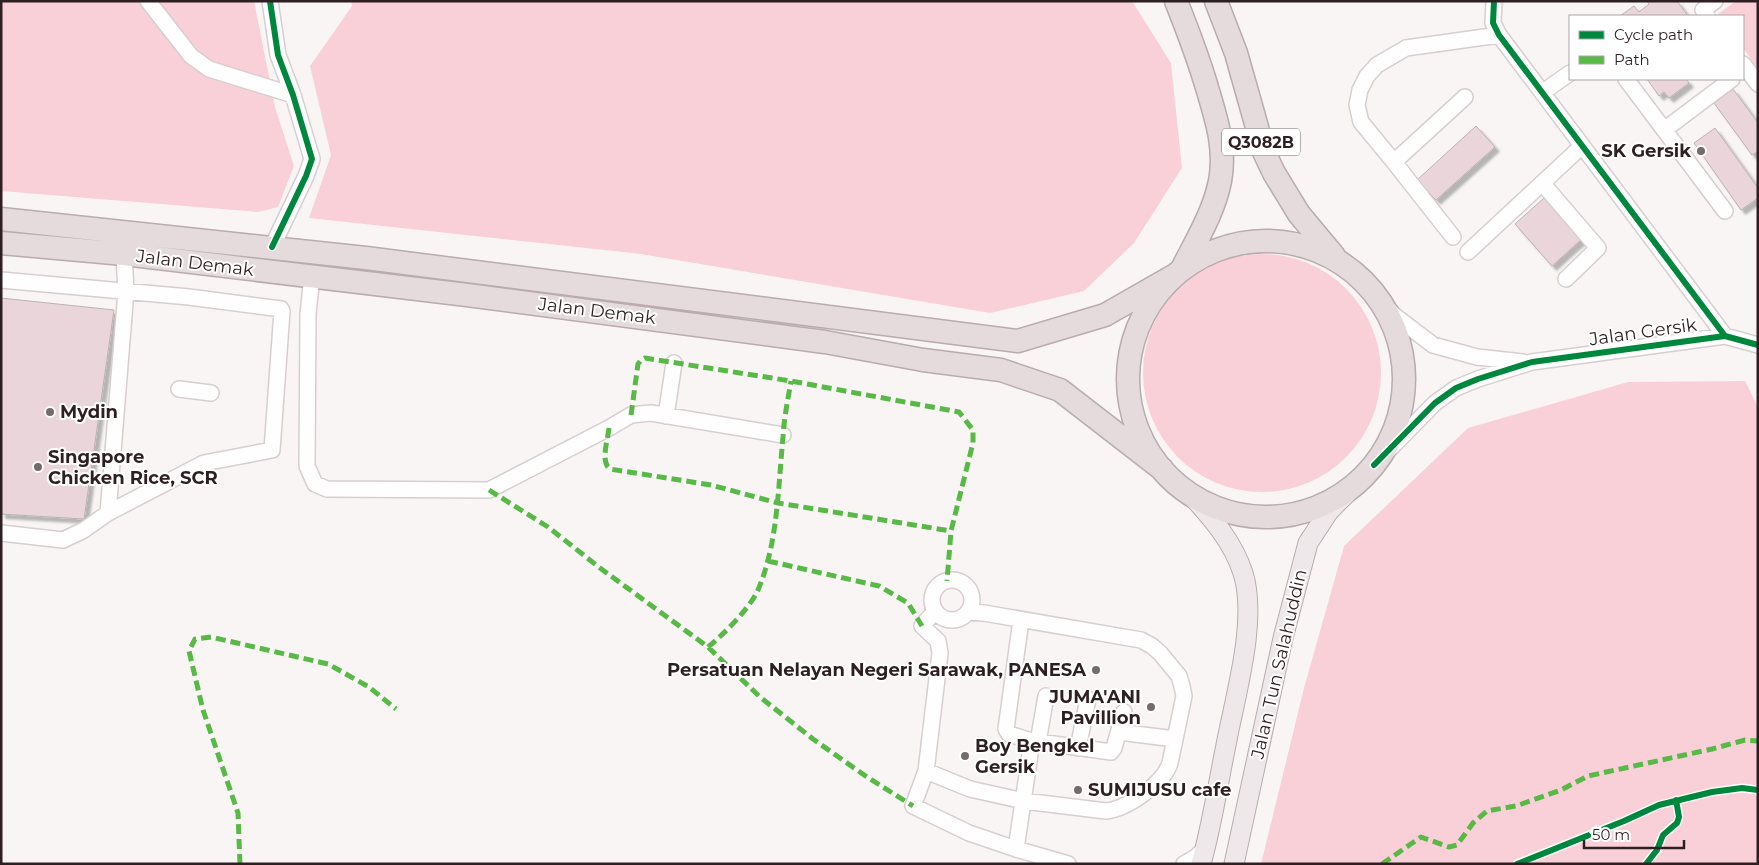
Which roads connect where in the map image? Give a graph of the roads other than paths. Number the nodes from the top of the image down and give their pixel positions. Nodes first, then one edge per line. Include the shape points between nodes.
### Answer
1 (148, 1) edge
2 (270, 1) edge
3 (280, 1) edge
4 (1176, 1) edge
5 (1216, 1) edge
6 (1494, 1) edge
7 (1715, 1) edge
8 (1706, 15) edge
9 (1499, 35) junction
10 (275, 44) junction
11 (1744, 68) edge
12 (1569, 73) edge
13 (1627, 80) edge
14 (1731, 80) edge
15 (1758, 84) edge
16 (1543, 92) junction
17 (293, 95) junction
18 (1466, 96) dead end
19 (1664, 130) junction
20 (1582, 146) junction
21 (1394, 162) junction
22 (1543, 184) junction
23 (1725, 211) dead end
24 (1, 219) edge
25 (1453, 236) dead end
26 (1, 243) edge
27 (272, 247) junction
28 (1468, 252) dead end
29 (124, 254) junction
30 (1341, 264) junction
31 (1178, 272) junction
32 (312, 276) junction
33 (1566, 279) dead end
34 (1, 280) edge
35 (1367, 286) junction
36 (126, 291) junction
37 (1725, 336) junction
38 (1758, 345) edge
39 (1532, 362) junction
40 (674, 363) dead end
41 (179, 389) dead end
42 (212, 393) dead end
43 (666, 416) junction
44 (783, 435) dead end
45 (1162, 469) junction
46 (1367, 473) junction
47 (1191, 495) junction
48 (108, 513) junction
49 (1, 533) edge
50 (935, 611) junction
51 (968, 612) junction
52 (1020, 620) junction
53 (1046, 696) dead end
54 (1088, 699) dead end
55 (1124, 712) dead end
56 (1118, 732) junction
57 (1175, 739) junction
58 (1035, 742) junction
59 (1078, 748) junction
60 (926, 771) junction
61 (1024, 801) junction
62 (1016, 849) junction
63 (1204, 856) edge
64 (1068, 864) edge
65 (1184, 864) edge
66 (1234, 864) edge

1 - 17 street via 200,64
2 - 10 street
3 - 10 street via 282,28
4 - 31 highway via 1195,47 1218,124 1223,160 1212,208
5 - 30 highway, Q3082B via 1274,173 1299,214
6 - 9 street via 1493,23
7 - 8 street via 1703,10
9 - 16 street
9 - 21 street via 1406,48 1377,65 1367,76 1357,105 1361,122
10 - 17 street
11 - 15 street
12 - 16 street
13 - 19 street
14 - 19 street
16 - 20 street
17 - 27 street via 312,159
18 - 21 street
19 - 23 street
20 - 22 street
20 - 37 street
21 - 25 street
22 - 28 street
22 - 33 street via 1598,248
24 - 27 highway, Jalan Demak
26 - 29 highway, Jalan Demak
27 - 31 highway, Jalan Demak via 1018,341 1104,315
29 - 32 highway, Jalan Demak
29 - 36 street
30 - 31 highway, Jalan Demak via 1303,246 1261,241 1220,249
30 - 35 highway
31 - 45 highway via 1145,312 1135,334 1128,369 1129,393 1136,422 1148,450
32 - 43 street via 308,314 307,466 315,484 327,489 489,490 630,415 651,413
32 - 45 highway, Jalan Demak via 704,325 1001,370 1060,390
34 - 36 street
35 - 39 street via 1395,316 1433,346 1477,357
35 - 46 highway via 1395,332 1404,375 1403,396 1395,428 1386,448
36 - 48 street
36 - 48 street via 281,309 273,448 271,451 204,462
37 - 38 street, Jalan Gersik
37 - 39 street, Jalan Gersik
39 - 46 street via 1456,388 1435,403
40 - 43 street
41 - 42 street
43 - 44 street
45 - 47 highway
46 - 47 highway via 1341,495 1321,506 1278,517 1232,513
46 - 66 main road, Jalan Tun Salahuddin via 1329,511 1308,543
47 - 63 main road, Jalan Tun Salahuddin via 1231,545 1243,573 1248,597 1248,627
48 - 49 street via 84,530 62,540
50 - 51 street via 951,620 958,620
50 - 51 street via 932,599 936,587 947,580 954,580 970,592 972,599
50 - 60 street via 922,626 938,641 940,653
51 - 52 street
52 - 57 street via 1141,640 1152,646 1179,676 1182,686 1184,696
52 - 58 street via 1006,729 1012,736
53 - 58 street
54 - 59 street
55 - 56 street
56 - 57 street
56 - 59 street via 1111,752
57 - 61 street via 1164,776 1116,810
58 - 59 street
58 - 61 street
60 - 61 street via 970,789
60 - 62 street via 913,806 969,833
61 - 62 street
62 - 64 street
63 - 65 street

